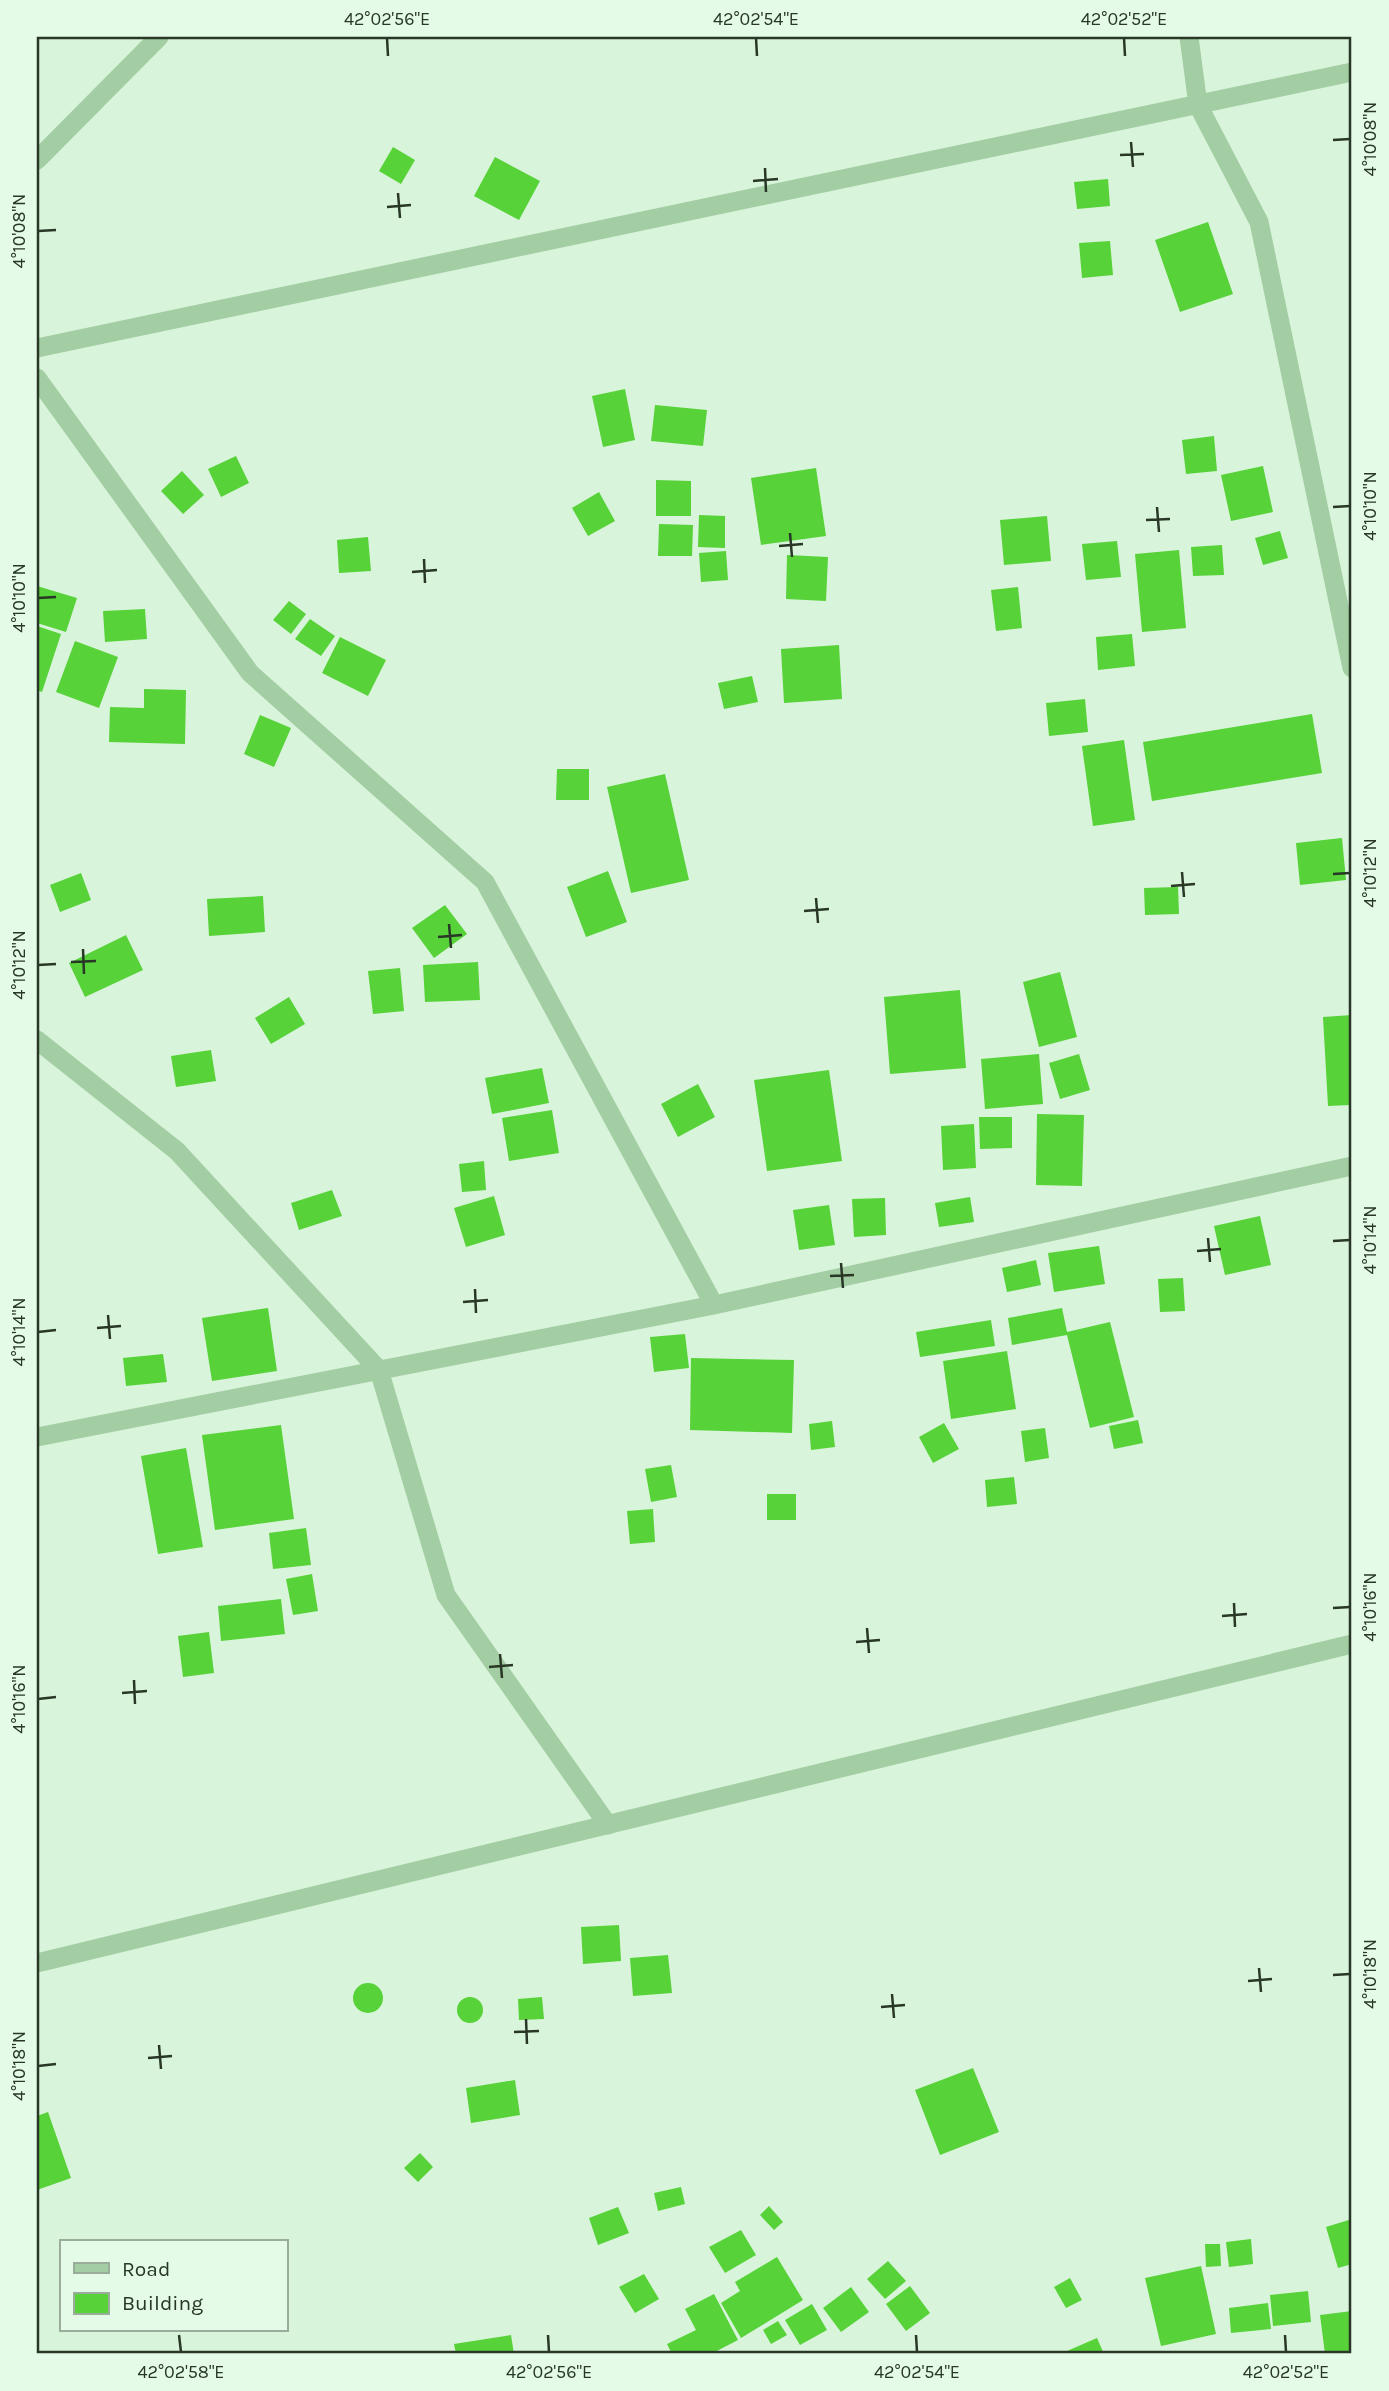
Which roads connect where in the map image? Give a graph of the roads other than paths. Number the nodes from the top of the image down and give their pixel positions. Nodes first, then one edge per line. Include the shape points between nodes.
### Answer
1 (159, 37) edge
2 (1189, 37) edge
3 (1352, 72) edge
4 (1198, 105) junction
5 (37, 160) edge
6 (37, 348) edge
7 (37, 378) edge
8 (1352, 668) edge
9 (37, 1040) edge
10 (1352, 1166) edge
11 (714, 1305) junction
12 (379, 1370) junction
13 (37, 1437) edge
14 (1352, 1644) edge
15 (608, 1825) junction
16 (37, 1963) edge

1 - 5 street
2 - 4 street
3 - 4 street
4 - 6 street
4 - 8 street via 1259,222
7 - 11 street via 250,673 485,882
9 - 12 street via 177,1151
10 - 11 street
11 - 12 street
12 - 13 street
12 - 15 street via 446,1595
14 - 15 street
15 - 16 street

